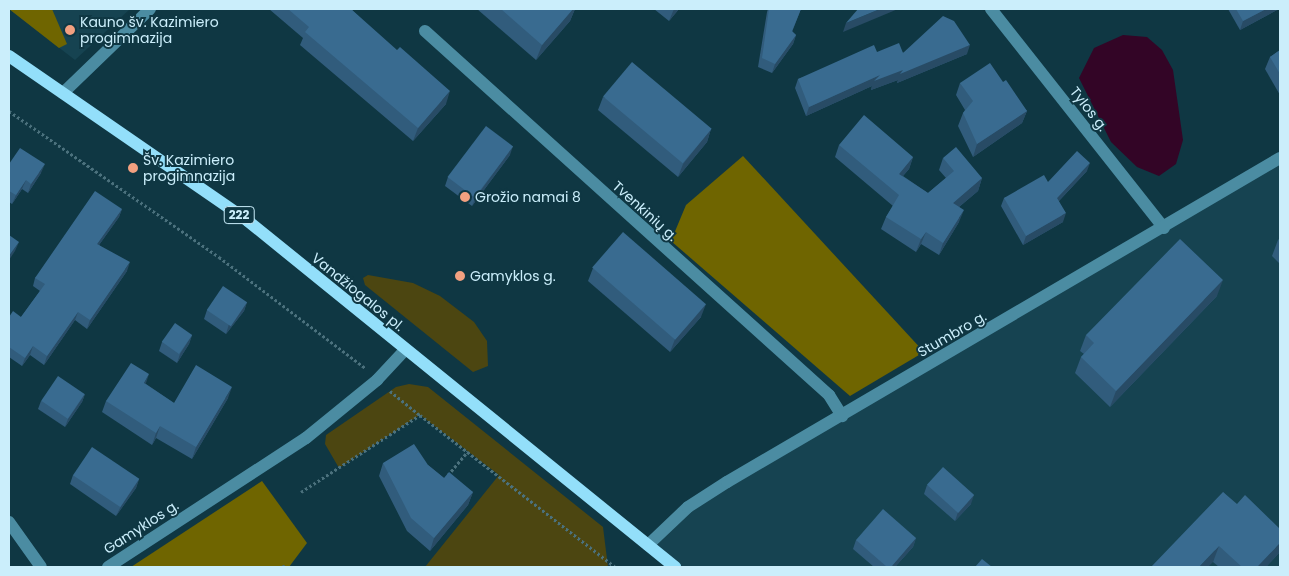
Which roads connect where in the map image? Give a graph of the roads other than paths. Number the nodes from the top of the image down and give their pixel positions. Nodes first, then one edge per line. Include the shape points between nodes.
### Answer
1 (150, 9) edge
2 (990, 9) edge
3 (425, 31) dead end
4 (9, 56) edge
5 (63, 93) junction
6 (1280, 158) edge
7 (1164, 228) junction
8 (406, 350) junction
9 (842, 416) junction
10 (9, 522) edge
11 (648, 545) junction
12 (41, 567) edge
13 (108, 567) edge
14 (675, 567) edge

1 - 5 street
2 - 7 street, Tylos g.
3 - 9 street, Tvenkinių g. via 829,395
4 - 5 main road, Vandžiogalos pl. / 222
5 - 8 main road, Vandžiogalos pl. / 222 via 248,221
6 - 7 street, Stumbro g.
7 - 9 street, Stumbro g.
8 - 11 main road, Vandžiogalos pl. / 222
8 - 13 street, Gamyklos g. via 377,380 285,452
9 - 11 street, Stumbro g. via 688,507
10 - 12 street
11 - 14 main road, Vandžiogalos pl. / 222

